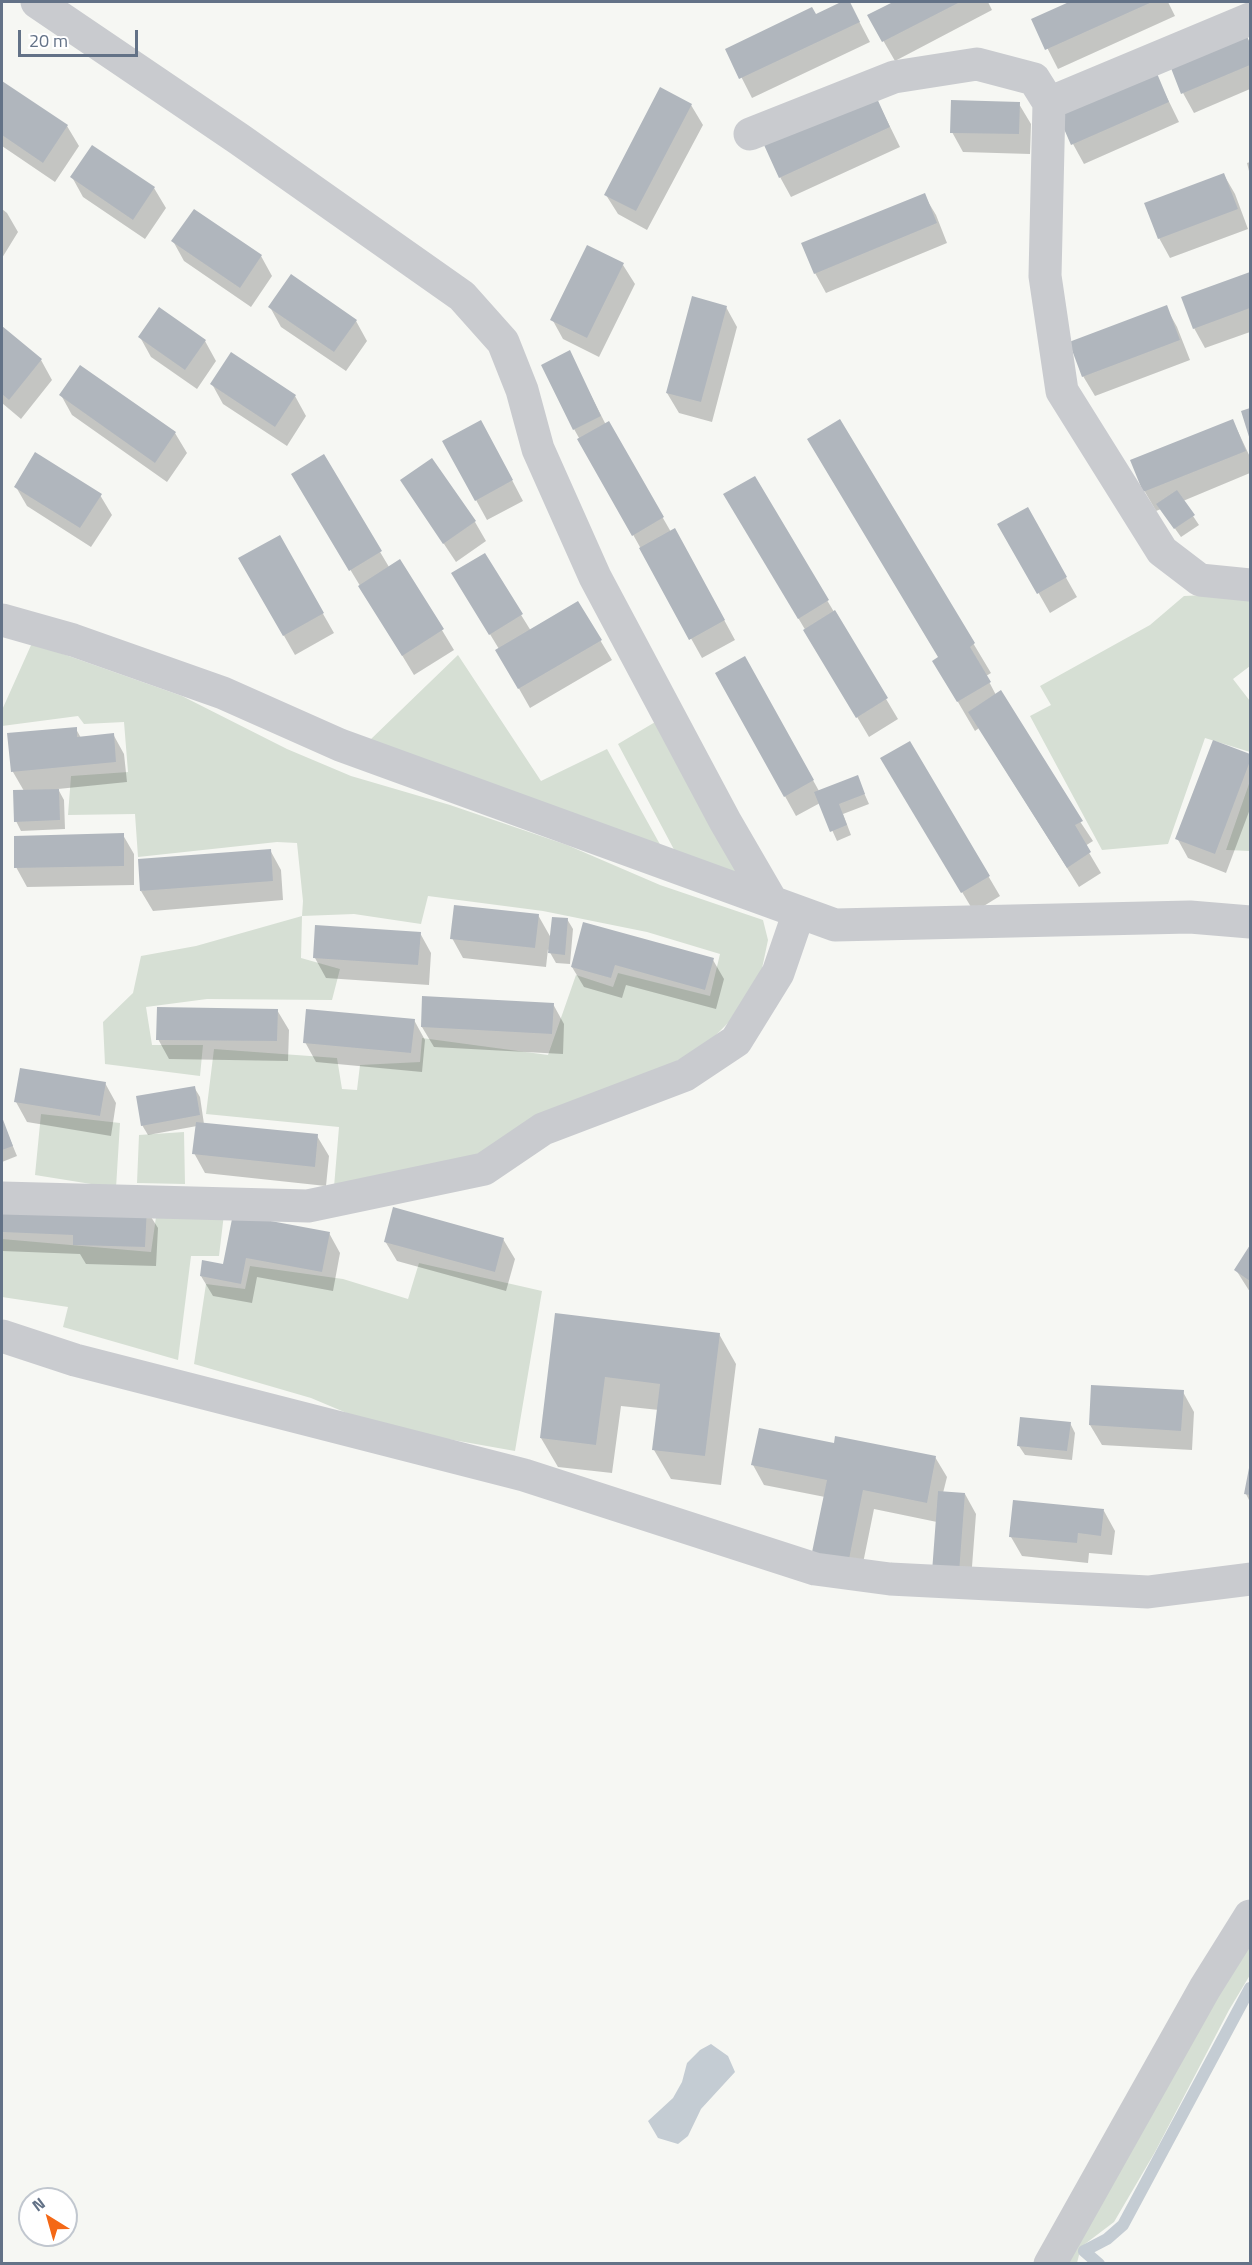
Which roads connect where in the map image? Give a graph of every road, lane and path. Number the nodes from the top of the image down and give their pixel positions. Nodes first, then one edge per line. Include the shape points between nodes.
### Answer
1 (37, 2) edge
2 (1251, 19) edge
3 (1049, 103) junction
4 (750, 134) dead end
5 (1251, 585) edge
6 (2, 620) edge
7 (785, 907) junction
8 (1251, 921) edge
9 (2, 1198) edge
10 (2, 1336) edge
11 (1251, 1579) edge
12 (1251, 1916) edge
13 (1050, 2264) edge

1 - 7 street via 462,296 503,342 522,390 538,449 595,577 725,821
2 - 3 street
3 - 4 street via 1034,79 976,64 894,77
3 - 5 street via 1045,276 1062,391 1162,551 1200,580
6 - 7 street via 73,640 223,693 340,745
7 - 8 street via 835,925 1190,917
7 - 9 street via 778,973 736,1041 685,1075 543,1129 484,1169 308,1206
10 - 11 street via 75,1360 524,1475 815,1569 890,1579 1148,1592
12 - 13 street via 1205,1988

